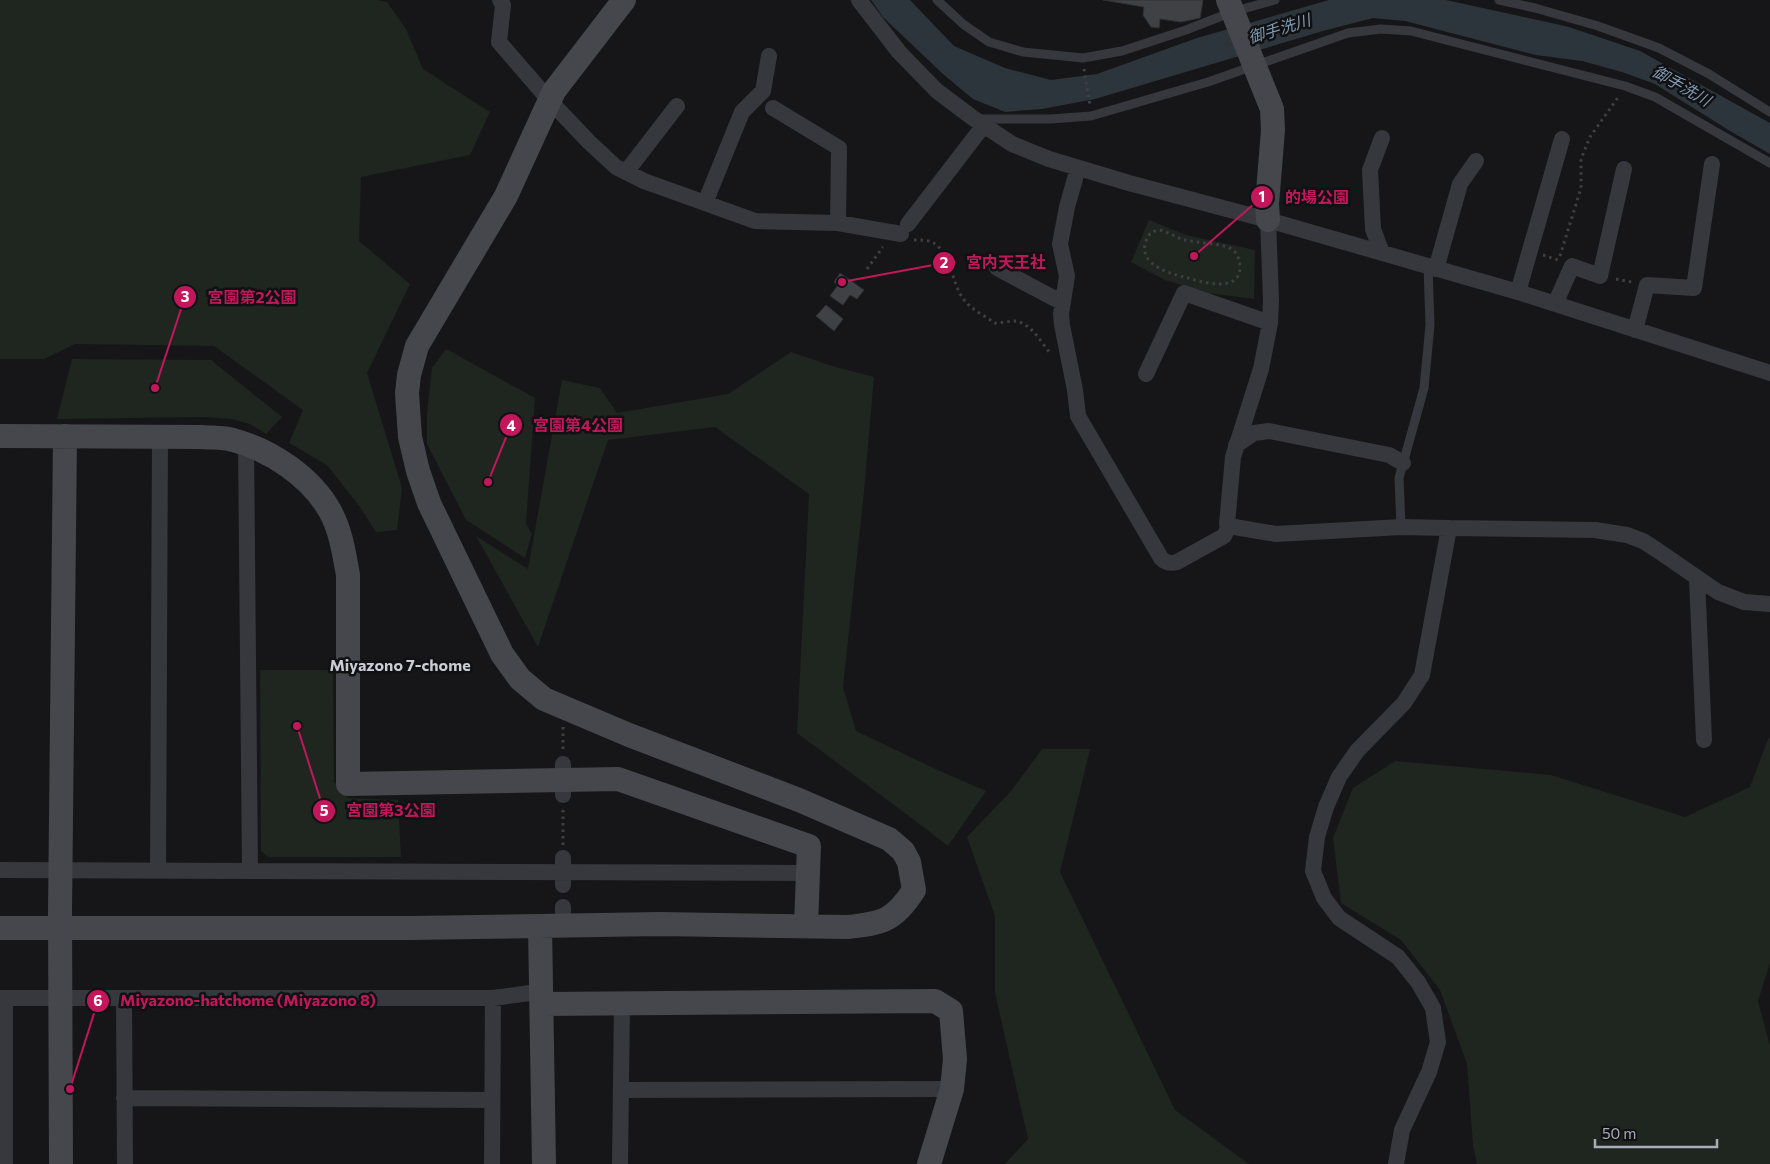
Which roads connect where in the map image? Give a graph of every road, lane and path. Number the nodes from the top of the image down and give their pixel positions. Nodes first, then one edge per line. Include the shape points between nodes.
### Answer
1 (500, 0) edge
2 (624, 0) edge
3 (859, 0) edge
4 (937, 0) edge
5 (1275, 0) edge
6 (1499, 0) edge
7 (1232, 11) edge
8 (769, 56) dead end
9 (1083, 58) junction
10 (1254, 64) junction
11 (1625, 86) junction
12 (550, 101) junction
13 (677, 106) dead end
14 (773, 108) dead end
15 (1770, 112) edge
16 (1091, 116) junction
17 (979, 122) junction
18 (1382, 138) dead end
19 (1562, 139) dead end
20 (1476, 161) dead end
21 (1770, 163) edge
22 (1712, 164) dead end
23 (1078, 168) junction
24 (1624, 169) dead end
25 (626, 172) junction
26 (706, 203) junction
27 (1268, 220) junction
28 (838, 224) junction
29 (904, 229) junction
30 (1224, 247) joint
31 (880, 251) dead end
32 (1382, 253) junction
33 (996, 268) dead end
34 (1432, 268) junction
35 (867, 269) dead end
36 (1600, 276) junction
37 (1566, 278) junction
38 (1647, 285) junction
39 (1518, 292) junction
40 (1063, 303) junction
41 (1554, 304) junction
42 (1270, 323) junction
43 (1635, 330) junction
44 (1068, 358) junction
45 (1770, 373) edge
46 (1146, 374) dead end
47 (0, 436) edge
48 (65, 436) junction
49 (160, 437) junction
50 (246, 444) junction
51 (1236, 445) junction
52 (1403, 463) junction
53 (1229, 526) junction
54 (1401, 527) junction
55 (1449, 528) junction
56 (1697, 579) junction
57 (1770, 604) edge
58 (563, 716) junction
59 (1704, 740) dead end
60 (563, 780) junction
61 (0, 870) edge
62 (61, 870) junction
63 (158, 871) junction
64 (250, 871) junction
65 (563, 872) junction
66 (808, 873) junction
67 (540, 926) junction
68 (806, 926) junction
69 (0, 928) edge
70 (60, 928) junction
71 (2, 998) edge
72 (61, 998) junction
73 (124, 998) junction
74 (493, 998) junction
75 (536, 999) junction
76 (622, 1003) junction
77 (952, 1089) junction
78 (621, 1090) junction
79 (124, 1098) junction
80 (492, 1100) junction
81 (2, 1103) edge
82 (5, 1164) edge
83 (61, 1164) edge
84 (124, 1164) edge
85 (492, 1164) edge
86 (544, 1164) edge
87 (620, 1164) edge
88 (929, 1164) edge
89 (1396, 1164) edge

1 - 12 street via 503,4 500,42
2 - 12 street via 554,91
3 - 17 street via 899,52 937,91
4 - 9 lane via 989,42 1023,52
5 - 7 lane
6 - 15 lane via 1598,26 1659,48
7 - 9 lane via 1122,51
7 - 10 street
8 - 26 street via 763,91 742,112
9 - 16 path
10 - 11 lane via 1348,33 1411,31
10 - 16 lane via 1208,82
10 - 27 street via 1273,119 1266,204
11 - 21 lane via 1654,98
11 - 37 path via 1590,137 1581,159 1581,188 1555,277
12 - 25 street via 589,142
12 - 58 street via 506,196 417,346 407,393 410,437 429,503 502,654 520,679
13 - 25 street
14 - 28 street via 839,148
16 - 17 lane
17 - 23 street via 1012,144
17 - 29 street
18 - 32 street via 1370,170 1373,229
19 - 39 street
20 - 34 street via 1460,184
22 - 38 street via 1694,288
23 - 27 street
23 - 40 street via 1060,244 1067,276
24 - 36 street
25 - 26 street
26 - 28 street via 755,221
27 - 32 street
27 - 42 street
28 - 29 street
29 - 44 path via 912,239 940,247 959,292 972,308 995,324 1022,324 1031,329 1054,357
30 - 30 path via 1184,240 1160,230 1153,231 1144,246 1150,262 1169,273 1209,284 1228,282 1240,271 1236,254
31 - 35 path
32 - 34 street
33 - 40 street
34 - 39 street
34 - 52 lane via 1424,388
36 - 37 street via 1572,266
36 - 38 path
37 - 41 street
38 - 43 street
39 - 41 street
40 - 44 street via 1062,325
41 - 43 street
42 - 46 street via 1184,293
42 - 51 street via 1261,370
43 - 45 street
44 - 53 street via 1078,416 1161,558 1171,564 1177,562 1224,536
47 - 48 street
48 - 49 street
48 - 62 street
49 - 50 street via 232,439
49 - 63 street
50 - 60 street via 261,449 312,485 331,512 342,541 348,574 348,784
50 - 64 street
51 - 52 street via 1254,433 1269,431 1389,455
51 - 53 street
52 - 54 lane via 1399,478
53 - 54 street via 1276,534
54 - 55 street
55 - 56 street via 1611,531 1643,541
55 - 89 street via 1422,675 1404,703 1357,751 1339,777 1316,837 1313,871 1324,898 1339,918 1398,957 1433,1008 1438,1042 1429,1072 1402,1130
56 - 57 street via 1740,601
56 - 59 street
58 - 60 path
58 - 68 street via 815,806 889,839 903,851 909,862 914,890 893,916 877,924
60 - 65 path
60 - 66 street via 618,778 809,846
61 - 62 street
62 - 63 street
62 - 70 street
63 - 64 street
64 - 65 street
65 - 66 street
66 - 68 street
67 - 68 street
67 - 70 street
67 - 75 street
69 - 70 street
70 - 72 street
71 - 72 street
71 - 81 street
72 - 73 street
72 - 83 street
73 - 74 street
73 - 79 street
74 - 75 street
74 - 80 street
75 - 76 street
75 - 86 street
76 - 77 street via 935,1000 951,1011 955,1059
76 - 78 street
77 - 78 street
77 - 88 street
78 - 87 street
79 - 80 street
79 - 84 street
80 - 85 street
81 - 82 street

